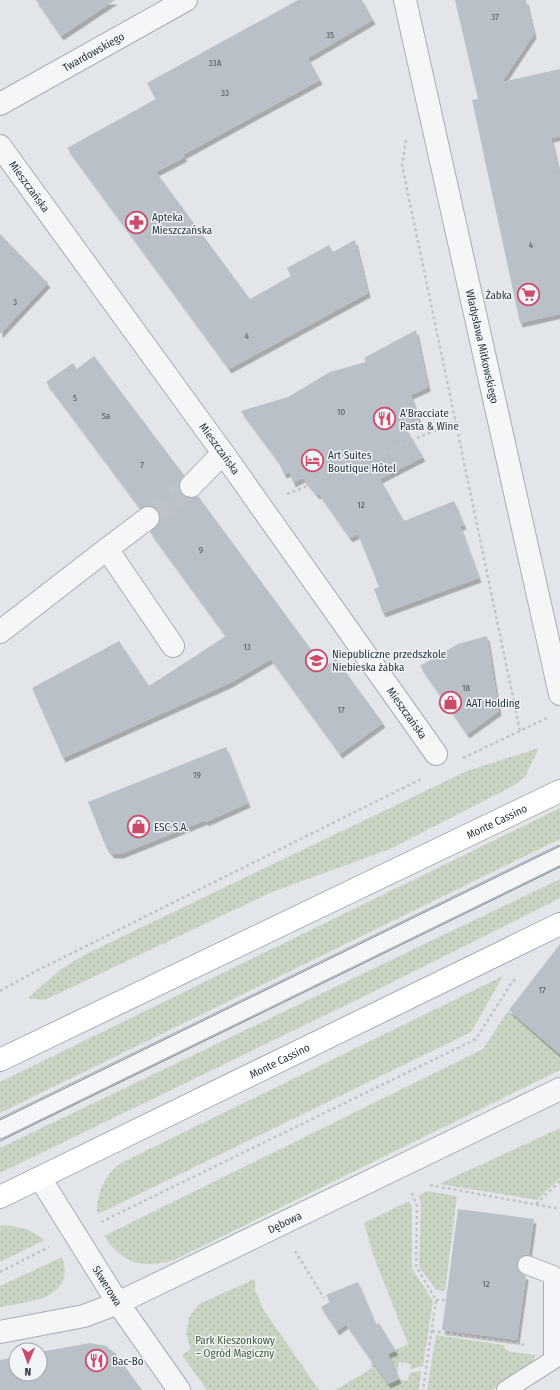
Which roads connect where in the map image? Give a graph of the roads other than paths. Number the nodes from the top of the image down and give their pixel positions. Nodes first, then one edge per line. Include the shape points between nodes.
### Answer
1 (186, 0) edge
2 (405, 0) edge
3 (0, 104) edge
4 (0, 146) edge
5 (223, 453) junction
6 (191, 486) tunnel mouth
7 (148, 518) tunnel mouth
8 (107, 549) junction
9 (0, 632) edge
10 (173, 646) dead end
11 (560, 694) edge
12 (436, 754) dead end
13 (560, 791) edge
14 (560, 855) edge
15 (560, 924) edge
16 (0, 1060) edge
17 (560, 1089) edge
18 (0, 1129) edge
19 (40, 1178) junction
20 (0, 1197) edge
21 (527, 1265) dead end
22 (118, 1303) junction
23 (0, 1332) edge
24 (179, 1390) edge
25 (506, 1390) edge

1 - 3 street, Twardowskiego
2 - 11 street, Władysława Mitkowskiego
4 - 5 street, Mieszczańska
5 - 6 street
5 - 12 street, Mieszczańska
7 - 8 street
8 - 9 street
8 - 10 street
13 - 16 main road, Monte Cassino
14 - 18 lane
15 - 19 main road, Monte Cassino
17 - 22 street, Dębowa
19 - 20 main road, Monte Cassino
19 - 22 street, Skwerowa
21 - 25 lane via 553,1274 553,1360
22 - 23 street, Dębowa via 84,1316
22 - 24 street, Skwerowa

